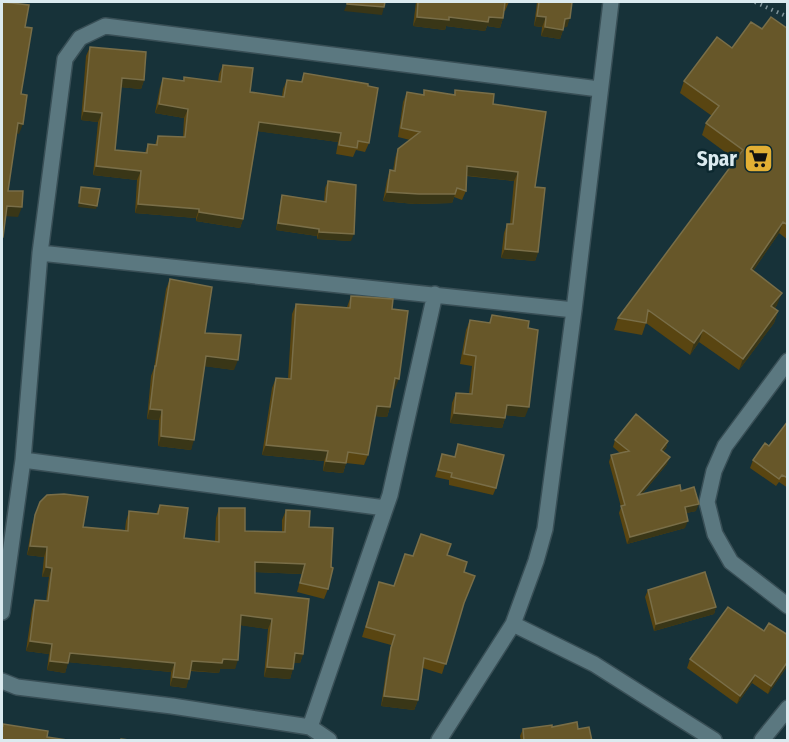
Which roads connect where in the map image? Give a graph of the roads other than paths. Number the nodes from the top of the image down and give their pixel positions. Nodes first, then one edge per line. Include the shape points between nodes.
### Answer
1 (611, 2) edge
2 (599, 89) junction
3 (40, 253) junction
4 (435, 294) junction
5 (574, 310) junction
6 (788, 361) edge
7 (23, 460) junction
8 (385, 508) junction
9 (788, 606) edge
10 (2, 612) edge
11 (513, 624) junction
12 (2, 681) edge
13 (788, 708) edge
14 (310, 727) junction
15 (329, 741) edge
16 (439, 741) edge
17 (714, 741) edge
18 (762, 741) edge

1 - 2 street
2 - 3 street via 105,26 80,38 65,59
2 - 5 street
3 - 4 street
3 - 7 street
4 - 5 street
4 - 8 street
5 - 11 street via 545,529
6 - 9 street via 725,446 707,502 715,534 731,562
7 - 8 street
7 - 10 street
8 - 14 street
11 - 16 street
11 - 17 street via 594,664
12 - 14 street via 17,687
13 - 18 street
14 - 15 street

